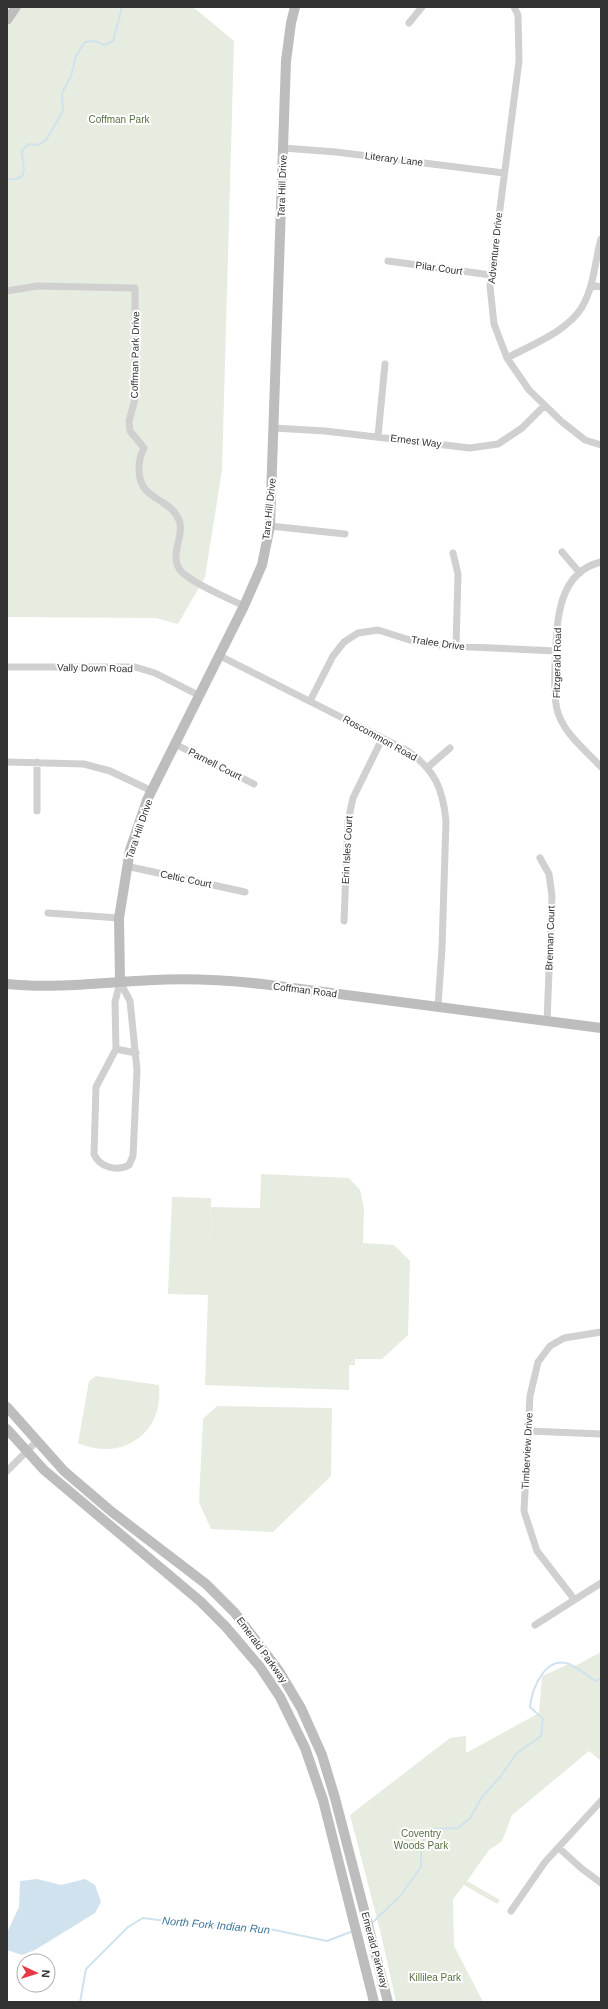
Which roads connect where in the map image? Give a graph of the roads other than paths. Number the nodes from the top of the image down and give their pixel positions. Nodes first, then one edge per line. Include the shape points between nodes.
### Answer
1 (16, 7) edge
2 (295, 7) edge
3 (422, 7) edge
4 (514, 7) edge
5 (7, 20) edge
6 (409, 23) dead end
7 (283, 148) junction
8 (504, 173) junction
9 (601, 238) edge
10 (388, 261) dead end
11 (491, 274) junction
12 (591, 285) junction
13 (601, 287) edge
14 (7, 291) edge
15 (507, 358) junction
16 (385, 364) dead end
17 (544, 406) junction
18 (274, 428) junction
19 (378, 436) junction
20 (601, 445) edge
21 (270, 526) junction
22 (345, 534) dead end
23 (562, 552) dead end
24 (453, 553) dead end
25 (601, 562) edge
26 (580, 573) junction
27 (244, 606) junction
28 (456, 647) junction
29 (556, 651) junction
30 (220, 656) junction
31 (7, 667) edge
32 (200, 696) junction
33 (310, 701) junction
34 (382, 738) junction
35 (176, 744) junction
36 (450, 748) dead end
37 (7, 762) edge
38 (37, 762) junction
39 (428, 767) junction
40 (601, 767) edge
41 (254, 784) dead end
42 (152, 791) junction
43 (37, 810) dead end
44 (540, 858) dead end
45 (126, 866) junction
46 (245, 892) dead end
47 (48, 913) dead end
48 (119, 918) junction
49 (344, 921) dead end
50 (120, 982) junction
51 (7, 984) edge
52 (438, 1006) junction
53 (547, 1022) junction
54 (601, 1028) edge
55 (116, 1049) junction
56 (136, 1053) junction
57 (601, 1332) edge
58 (7, 1406) edge
59 (7, 1429) edge
60 (528, 1431) junction
61 (601, 1434) edge
62 (37, 1441) junction
63 (27, 1452) junction
64 (7, 1471) edge
65 (601, 1583) edge
66 (574, 1599) junction
67 (535, 1625) dead end
68 (601, 1801) edge
69 (558, 1848) junction
70 (601, 1883) edge
71 (511, 1911) dead end
72 (374, 2002) edge
73 (388, 2002) edge

1 - 5 main road
2 - 7 main road, Tara Hill Drive via 286,61
3 - 6 street
4 - 8 street, Adventure Drive via 518,15 519,61
7 - 8 street, Literary Lane
7 - 18 main road, Tara Hill Drive
8 - 11 street, Adventure Drive
9 - 12 street
10 - 11 street, Pilar Court
11 - 15 street, Adventure Drive via 494,324
12 - 13 street
12 - 15 street via 582,307 567,325
14 - 27 street, Coffman Park Drive via 37,286 135,288 135,399 129,421 130,431 144,448 139,476 146,492 168,506 177,516 180,523 176,548 177,563 185,575
15 - 17 street, Adventure Drive
16 - 19 street
17 - 19 street, Ernest Way via 522,428 498,444 470,448
17 - 20 street, Adventure Drive via 585,440
18 - 19 street, Ernest Way
18 - 21 main road, Tara Hill Drive
21 - 22 street
21 - 27 main road, Tara Hill Drive via 262,564
23 - 26 street
24 - 28 street via 458,574
25 - 26 street
26 - 29 street, Fitzgerald Road via 570,584 563,598 558,619
27 - 30 main road, Tara Hill Drive
28 - 29 street, Tralee Drive
28 - 33 street, Tralee Drive via 413,641 378,630 358,633 344,642 333,656
29 - 40 street, Fitzgerald Road via 557,712 569,735
30 - 32 main road, Tara Hill Drive
30 - 33 street, Roscommon Road
31 - 32 street, Vally Down Road via 135,667 155,673
32 - 35 main road, Tara Hill Drive
33 - 34 street, Roscommon Road
34 - 39 street, Roscommon Road via 408,752
34 - 49 street, Erin Isles Court via 353,798 348,821
35 - 41 street, Parnell Court
35 - 42 main road, Tara Hill Drive
36 - 39 street
37 - 38 street
38 - 42 street via 71,762 97,766
38 - 43 street
39 - 52 street, Roscommon Road via 439,786 446,821
42 - 45 main road, Tara Hill Drive via 137,828
44 - 53 street, Brennan Court via 549,874 552,896
45 - 46 street, Celtic Court
45 - 48 main road, Tara Hill Drive
47 - 48 street
48 - 50 main road, Tara Hill Drive
50 - 51 main road, Coffman Road via 52,986
50 - 52 main road, Coffman Road via 215,980
50 - 55 street via 114,1002
50 - 56 street via 130,1001
52 - 53 main road, Coffman Road
53 - 54 main road, Coffman Road
55 - 56 street
55 - 56 street via 98,1082 95,1093 94,1154 105,1166 126,1167 133,1159 138,1070
57 - 60 street, Timberview Drive via 564,1338 550,1346 538,1362 530,1396
58 - 62 main road, Emerald Parkway
59 - 63 main road, Emerald Parkway
60 - 61 street
60 - 66 street, Timberview Drive via 524,1511 537,1551
62 - 63 street
62 - 73 main road, Emerald Parkway via 64,1471 206,1584 235,1613 279,1671 301,1708 322,1755
63 - 64 street
63 - 72 main road, Emerald Parkway via 103,1522 200,1601 260,1667 287,1709 323,1800
65 - 66 street
66 - 67 street
68 - 69 street
69 - 70 street
69 - 71 street via 545,1862

